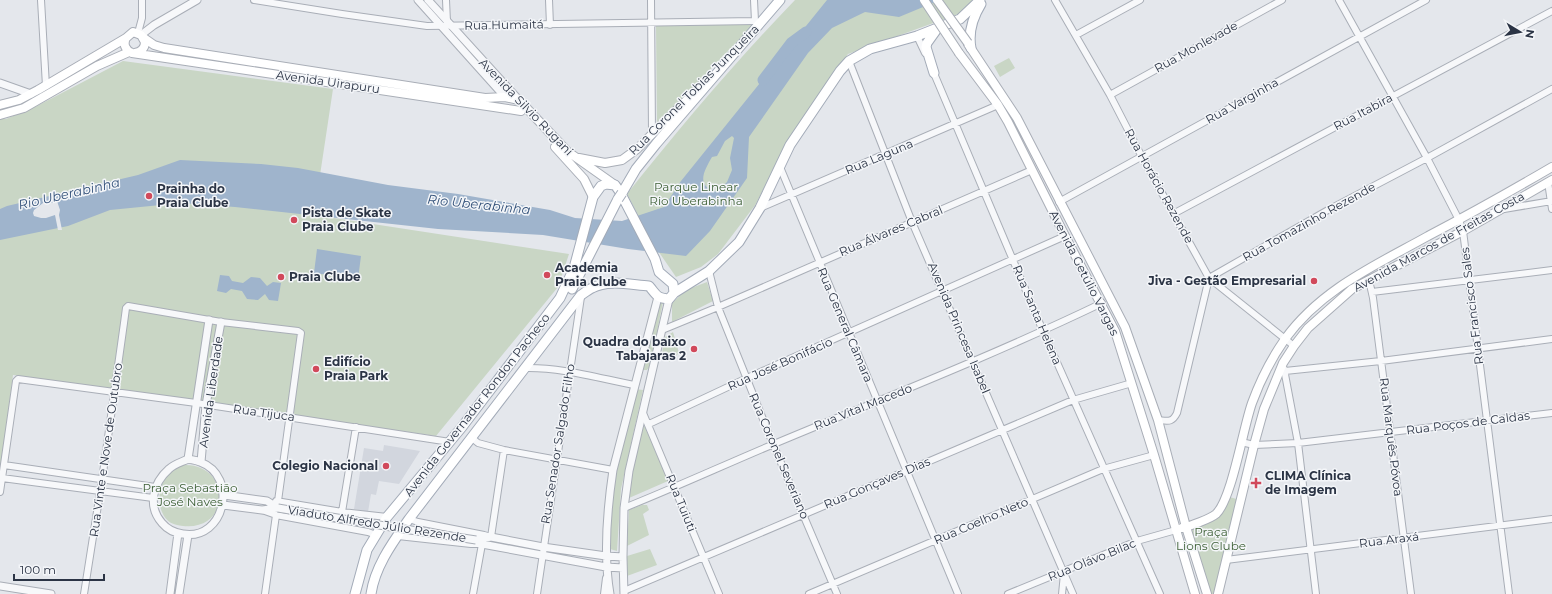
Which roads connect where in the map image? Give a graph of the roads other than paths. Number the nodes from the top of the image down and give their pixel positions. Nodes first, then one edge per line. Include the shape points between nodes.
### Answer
1 (41, 0) edge
2 (142, 0) edge
3 (197, 0) edge
4 (254, 0) edge
5 (418, 0) edge
6 (428, 0) edge
7 (446, 0) edge
8 (549, 0) edge
9 (651, 0) edge
10 (754, 0) edge
11 (780, 0) edge
12 (924, 0) edge
13 (937, 0) edge
14 (980, 0) edge
15 (984, 0) edge
16 (1055, 0) edge
17 (1140, 0) edge
18 (1282, 0) edge
19 (1339, 0) edge
20 (1426, 0) edge
21 (1552, 11) edge
22 (652, 22) junction
23 (758, 22) junction
24 (447, 25) junction
25 (550, 25) junction
26 (938, 28) junction
27 (141, 35) junction
28 (1076, 35) junction
29 (917, 36) junction
30 (1359, 36) junction
31 (126, 38) junction
32 (741, 46) junction
33 (970, 46) junction
34 (132, 52) junction
35 (849, 61) junction
36 (934, 73) junction
37 (336, 80) junction
38 (0, 83) edge
39 (46, 86) junction
40 (1552, 89) edge
41 (31, 94) junction
42 (1110, 95) junction
43 (506, 97) junction
44 (1392, 97) junction
45 (519, 100) junction
46 (0, 105) edge
47 (998, 105) junction
48 (521, 112) junction
49 (0, 115) edge
50 (1017, 118) junction
51 (1008, 122) junction
52 (955, 124) junction
53 (652, 134) junction
54 (885, 155) junction
55 (1142, 157) junction
56 (575, 158) junction
57 (1427, 158) junction
58 (780, 167) junction
59 (1552, 167) edge
60 (1032, 170) junction
61 (1550, 181) edge
62 (615, 185) junction
63 (984, 191) junction
64 (792, 194) junction
65 (593, 197) junction
66 (1552, 201) edge
67 (1059, 202) junction
68 (760, 208) junction
69 (1499, 210) junction
70 (1552, 210) edge
71 (1174, 214) junction
72 (1459, 220) junction
73 (912, 222) junction
74 (1463, 231) junction
75 (1065, 236) junction
76 (1013, 259) junction
77 (819, 262) junction
78 (1552, 270) edge
79 (709, 271) junction
80 (659, 272) junction
81 (1098, 275) junction
82 (1209, 278) junction
83 (1089, 280) junction
84 (1369, 280) junction
85 (1470, 280) junction
86 (649, 286) junction
87 (943, 290) junction
88 (1372, 292) junction
89 (581, 295) junction
90 (671, 296) junction
91 (658, 297) junction
92 (1102, 303) junction
93 (718, 307) junction
94 (546, 318) junction
95 (209, 320) junction
96 (221, 322) junction
97 (1124, 327) junction
98 (662, 330) junction
99 (1043, 331) junction
100 (1115, 331) junction
101 (849, 332) junction
102 (1285, 339) junction
103 (1552, 339) edge
104 (1294, 346) junction
105 (1477, 349) junction
106 (1381, 361) junction
107 (973, 362) junction
108 (1284, 367) junction
109 (524, 368) junction
110 (569, 372) junction
111 (748, 378) junction
112 (635, 383) junction
113 (1132, 383) junction
114 (648, 386) junction
115 (113, 393) junction
116 (1073, 400) junction
117 (878, 402) junction
118 (196, 403) junction
119 (206, 405) junction
120 (643, 413) junction
121 (1552, 413) edge
122 (289, 417) junction
123 (1158, 420) junction
124 (1487, 421) junction
125 (649, 424) junction
126 (356, 427) junction
127 (1002, 430) junction
128 (1390, 432) junction
129 (472, 438) junction
130 (450, 442) junction
131 (1241, 442) junction
132 (1298, 443) junction
133 (774, 444) junction
134 (1254, 445) junction
135 (504, 450) junction
136 (1154, 455) junction
137 (188, 459) junction
138 (557, 459) junction
139 (201, 462) junction
140 (4, 465) junction
141 (1103, 469) junction
142 (613, 470) junction
143 (906, 471) junction
144 (53, 472) junction
145 (2, 478) junction
146 (102, 480) junction
147 (51, 484) junction
148 (155, 487) junction
149 (675, 487) junction
150 (101, 491) junction
151 (0, 492) edge
152 (224, 495) junction
153 (153, 498) junction
154 (1032, 500) junction
155 (223, 505) junction
156 (277, 508) junction
157 (624, 508) junction
158 (342, 512) junction
159 (358, 514) junction
160 (804, 514) junction
161 (387, 517) junction
162 (409, 519) junction
163 (1552, 519) edge
164 (432, 525) junction
165 (1501, 525) junction
166 (1186, 527) junction
167 (355, 529) junction
168 (1176, 530) junction
169 (178, 533) junction
170 (188, 535) junction
171 (376, 535) junction
172 (398, 536) junction
173 (491, 537) junction
174 (430, 539) junction
175 (1404, 539) junction
176 (935, 540) junction
177 (1137, 541) junction
178 (479, 542) junction
179 (543, 547) junction
180 (1311, 550) junction
181 (542, 556) junction
182 (606, 556) junction
183 (623, 557) junction
184 (703, 557) junction
185 (1226, 560) junction
186 (606, 567) junction
187 (623, 568) junction
188 (1064, 572) junction
189 (607, 577) junction
190 (832, 584) junction
191 (0, 586) edge
192 (624, 592) edge
193 (51, 594) edge
194 (84, 594) edge
195 (170, 594) edge
196 (179, 594) edge
197 (265, 594) edge
198 (355, 594) edge
199 (371, 594) edge
200 (473, 594) edge
201 (537, 594) edge
202 (604, 594) edge
203 (610, 594) edge
204 (719, 594) edge
205 (809, 594) edge
206 (837, 594) edge
207 (958, 594) edge
208 (1008, 594) edge
209 (1062, 594) edge
210 (1073, 594) edge
211 (1160, 594) edge
212 (1195, 594) edge
213 (1207, 594) edge
214 (1218, 594) edge
215 (1316, 594) edge
216 (1411, 594) edge
217 (1509, 594) edge

1 - 39 street
2 - 27 street
3 - 27 street
4 - 24 street, Rua Humaitá via 405,23
5 - 24 street, Avenida Silvio Rugani
6 - 24 street, Avenida Silvio Rugani
7 - 24 street
8 - 25 street
9 - 22 street
10 - 23 street
11 - 23 main road, Rua Coronel Tobias Junqueira
12 - 47 main road, Avenida Getúlio Vargas, bridge
13 - 33 main road, Avenida Getúlio Vargas, bridge
14 - 26 main road via 960,19
15 - 33 main road via 973,19
16 - 28 street, Rua Horácio Rezende
17 - 28 street
18 - 42 street, Rua Monlevade
19 - 30 street, Rua Francisco Sales
20 - 30 street, Rua Varginha
21 - 44 street, Rua Itabira
22 - 23 street, Rua Humaitá
22 - 25 street, Rua Humaitá
22 - 53 street
23 - 32 main road, Rua Coronel Tobias Junqueira
24 - 25 street, Rua Humaitá
24 - 43 street, Avenida Silvio Rugani
24 - 45 street, Avenida Silvio Rugani
26 - 29 main road
26 - 36 main road via 926,47
27 - 31 main road via 134,32
27 - 34 main road via 144,48
27 - 37 main road, Avenida Uirapuru via 159,47
28 - 42 street, Rua Horácio Rezende
29 - 35 main road via 870,49
29 - 36 street, Rua Santa Helena
30 - 44 street, Rua Francisco Sales
30 - 55 street, Rua Varginha
31 - 34 main road via 125,45
31 - 39 main road
32 - 53 main road, Rua Coronel Tobias Junqueira
32 - 94 main road via 636,169 607,218 570,292 555,312
33 - 50 main road, Avenida Getúlio Vargas
34 - 37 main road, Avenida Uirapuru
34 - 49 main road via 97,66 24,108
35 - 54 street, Avenida Princesa Isabel
35 - 58 main road via 790,145
36 - 52 street, Rua Santa Helena
37 - 43 main road, Avenida Uirapuru via 486,98
37 - 48 main road, Avenida Uirapuru
38 - 41 street
39 - 41 main road
40 - 57 street, Rua Tomazinho Rezende
41 - 46 main road
42 - 55 street, Rua Horácio Rezende
43 - 45 main road, Avenida Uirapuru
43 - 48 main road, Avenida Silvio Rugani
44 - 57 street, Rua Francisco Sales
44 - 71 street, Rua Itabira
45 - 56 main road, Avenida Silvio Rugani
47 - 51 main road, Avenida Getúlio Vargas
47 - 52 street, Rua Laguna
48 - 65 main road, Avenida Silvio Rugani via 577,170 590,188
50 - 51 main road
50 - 67 main road, Avenida Getúlio Vargas
51 - 60 main road, Avenida Getúlio Vargas
52 - 54 street, Rua Laguna
52 - 63 street, Rua Santa Helena
53 - 56 main road, Rua Coronel Tobias Junqueira via 622,160 605,163
54 - 64 street, Rua Laguna
54 - 73 street, Avenida Princesa Isabel
55 - 67 street, Rua Varginha
55 - 71 street, Rua Horácio Rezende
56 - 62 main road, Avenida Silvio Rugani
57 - 72 street, Rua Francisco Sales
57 - 82 street, Rua Tomazinho Rezende via 1328,210
58 - 64 street, Rua General Câmara
58 - 68 main road
59 - 72 main road, Avenida Marcos de Freitas Costa
60 - 63 street, Rua Álvares Cabral
60 - 75 main road, Avenida Getúlio Vargas
61 - 66 street
61 - 69 main road, Avenida Marcos de Freitas Costa
62 - 65 main road via 601,186
62 - 80 main road, Avenida Silvio Rugani
63 - 73 street, Rua Álvares Cabral
63 - 76 street, Rua Santa Helena
64 - 68 street, Rua Laguna
64 - 77 street, Rua General Câmara
65 - 94 main road, Avenida Governador Rondon Pacheco via 574,268 560,298
66 - 69 street
66 - 70 street
67 - 81 main road, Avenida Getúlio Vargas
68 - 79 main road via 738,242
69 - 74 main road, Avenida Marcos de Freitas Costa
71 - 82 street, Rua Horácio Rezende
72 - 74 street, Rua Francisco Sales
72 - 102 main road, Avenida Marcos de Freitas Costa via 1348,280 1314,306
73 - 77 street, Rua Álvares Cabral
73 - 87 street, Avenida Princesa Isabel
74 - 84 main road, Avenida Marcos de Freitas Costa
74 - 85 street, Rua Francisco Sales
75 - 76 street, Rua José Bonifácio
75 - 83 main road, Avenida Getúlio Vargas
76 - 87 street, Rua José Bonifácio
76 - 99 street, Rua Santa Helena
77 - 93 street, Rua Álvares Cabral
77 - 101 street, Rua General Câmara
78 - 85 street
79 - 90 main road
79 - 93 street, Rua Coronel Severiano
80 - 86 main road via 656,282
80 - 90 main road via 673,284
81 - 83 main road
81 - 97 main road, Avenida Getúlio Vargas
82 - 102 street, Rua Horácio Rezende
82 - 123 street via 1177,413 1171,421
83 - 92 main road, Avenida Getúlio Vargas
84 - 88 street, Rua Marquês Póvoa
84 - 104 main road, Avenida Marcos de Freitas Costa via 1352,289 1330,308 1308,328
85 - 88 street
85 - 105 street, Rua Francisco Sales
86 - 89 main road, Avenida Governador Rondon Pacheco via 602,284
86 - 91 main road
87 - 101 street, Rua José Bonifácio
87 - 107 street, Avenida Princesa Isabel
88 - 106 street, Rua Marquês Póvoa
89 - 109 main road, Avenida Governador Rondon Pacheco
89 - 110 street, Rua Senador Salgado Filho
90 - 91 main road
90 - 98 street
91 - 112 street
92 - 99 street, Rua Vital Macedo
92 - 100 main road, Avenida Getúlio Vargas
93 - 98 street, Rua Álvares Cabral
93 - 111 street, Rua Coronel Severiano
94 - 130 main road, Avenida Governador Rondon Pacheco
95 - 96 street
95 - 115 street, Rua Vinte e Nove de Outubro via 128,306
95 - 118 street, Avenida Liberdade
96 - 119 street, Avenida Liberdade
96 - 122 street via 300,332 302,338
97 - 100 main road
97 - 123 main road, Avenida Getúlio Vargas
98 - 114 street
99 - 107 street, Rua Vital Macedo
99 - 116 street, Rua Santa Helena
100 - 113 main road, Avenida Getúlio Vargas
101 - 111 street, Rua José Bonifácio
101 - 117 street, Rua General Câmara
102 - 104 street, Rua Horácio Rezende
102 - 131 main road, Avenida Marcos de Freitas Costa via 1267,367 1252,404
103 - 105 street
104 - 108 main road, Avenida Marcos de Freitas Costa
105 - 106 street
105 - 124 street, Rua Francisco Sales
106 - 108 street
106 - 128 street, Rua Marquês Póvoa
107 - 117 street, Rua Vital Macedo
107 - 127 street, Avenida Princesa Isabel
108 - 132 street
108 - 134 main road, Avenida Marcos de Freitas Costa via 1264,409
109 - 110 street
109 - 129 main road, Avenida Governador Rondon Pacheco
110 - 112 street
110 - 138 street, Rua Senador Salgado Filho
111 - 125 street, Rua José Bonifácio
111 - 133 street, Rua Coronel Severiano
112 - 114 street
112 - 142 street
113 - 116 street, Rua Gonçaves Dias
113 - 136 main road, Avenida Getúlio Vargas
114 - 120 street
115 - 118 street, Rua Tijuca
115 - 140 street, Rua Tijuca via 18,379
115 - 146 street, Rua Vinte e Nove de Outubro
116 - 127 street, Rua Gonçaves Dias
116 - 141 street, Rua Santa Helena
117 - 133 street, Rua Vital Macedo
117 - 143 street, Rua General Câmara
118 - 119 street, Rua Tijuca
118 - 137 street, Avenida Liberdade
119 - 122 street, Rua Tijuca
119 - 139 street, Avenida Liberdade
120 - 125 street, Rua Tuiuti
120 - 157 street via 629,471
121 - 124 street, Rua Poços de Caldas
122 - 126 street, Rua Tijuca
122 - 156 street
123 - 166 main road, Avenida Getúlio Vargas
124 - 128 street, Rua Poços de Caldas
124 - 165 street, Rua Francisco Sales
125 - 149 street, Rua Tuiuti
126 - 130 street, Rua Tijuca
126 - 158 street
127 - 143 street, Rua Gonçaves Dias
127 - 154 street, Avenida Princesa Isabel
128 - 132 street, Rua Poços de Caldas
128 - 175 street, Rua Marquês Póvoa
129 - 135 street via 478,443
129 - 162 main road, Avenida Governador Rondon Pacheco
130 - 161 main road, Avenida Governador Rondon Pacheco
131 - 134 street, Rua Poços de Caldas
131 - 166 main road, Avenida Marcos de Freitas Costa via 1222,505 1215,515
132 - 134 street, Rua Poços de Caldas
132 - 180 street
133 - 149 street, Rua Vital Macedo
133 - 160 street, Rua Coronel Severiano
134 - 185 main road, Avenida Marcos de Freitas Costa
135 - 138 street
135 - 173 street
136 - 141 street, Rua Coelho Neto
136 - 168 main road, Avenida Getúlio Vargas
137 - 139 street
137 - 148 street via 170,468
138 - 142 street
138 - 179 street, Rua Senador Salgado Filho
139 - 152 street via 213,471 221,482
140 - 144 street
140 - 145 street
141 - 154 street, Rua Coelho Neto
141 - 177 street, Rua Santa Helena
142 - 182 street via 609,493
143 - 160 street, Rua Gonçaves Dias
143 - 176 street, Rua General Câmara
144 - 146 street
144 - 147 street
145 - 147 street
145 - 151 street
146 - 148 street
146 - 150 street, Rua Vinte e Nove de Outubro
147 - 150 street
148 - 153 street
149 - 157 street, Rua Vital Macedo
149 - 184 street, Rua Tuiuti
150 - 153 street
150 - 194 street, Rua Vinte e Nove de Outubro
152 - 155 street
152 - 156 street via 268,501
153 - 169 street via 157,516 162,524
154 - 176 street, Rua Coelho Neto
154 - 188 street, Avenida Princesa Isabel
155 - 156 street via 262,510
155 - 170 street via 212,525 201,532
156 - 158 street
156 - 167 street
156 - 178 street, Viaduto Alfredo Júlio Rezende, bridge
156 - 197 street
157 - 183 street
158 - 159 street
159 - 161 street
159 - 167 street via 363,518 362,525
160 - 184 street, Rua Gonçaves Dias
160 - 190 street, Rua Coronel Severiano
161 - 171 main road, Avenida Governador Rondon Pacheco
162 - 164 street
162 - 172 main road, Avenida Governador Rondon Pacheco
163 - 165 street, Rua Araxá
164 - 173 street
164 - 174 street via 425,526 423,530 424,535
165 - 175 street, Rua Araxá
165 - 217 street, Rua Francisco Sales
166 - 168 main road, Avenida Marcos de Freitas Costa
166 - 213 main road, Avenida Getúlio Vargas
167 - 171 street
168 - 177 street, Rua Olávo Bilac
168 - 212 main road, Avenida Getúlio Vargas
169 - 170 street
169 - 195 street
170 - 196 street
171 - 198 main road, Avenida Governador Rondon Pacheco via 367,550
172 - 174 street
172 - 199 main road, Avenida Governador Rondon Pacheco via 378,570
173 - 178 street
173 - 179 street
174 - 178 street via 471,544
175 - 180 street, Rua Araxá
175 - 216 street, Rua Marquês Póvoa
176 - 190 street, Rua Coelho Neto
176 - 207 street, Rua General Câmara
177 - 188 street, Rua Olávo Bilac
177 - 211 street, Rua Santa Helena
178 - 181 street, Viaduto Alfredo Júlio Rezende
178 - 200 street
179 - 181 street, Rua Senador Salgado Filho
179 - 182 street
180 - 185 street, Rua Araxá
180 - 215 street
181 - 186 street, Viaduto Alfredo Júlio Rezende
181 - 201 street, Rua Senador Salgado Filho
182 - 183 street
182 - 186 street
183 - 187 street
184 - 192 street, Rua Gonçaves Dias
184 - 204 street, Rua Tuiuti
185 - 214 main road, Avenida Marcos de Freitas Costa
186 - 187 street, Viaduto Alfredo Júlio Rezende
186 - 189 street
187 - 192 street
188 - 208 street, Rua Olávo Bilac
188 - 209 street
188 - 210 street, Avenida Princesa Isabel
189 - 202 street
189 - 203 street
190 - 205 street, Rua Coelho Neto
190 - 206 street, Rua Coronel Severiano
191 - 193 street

